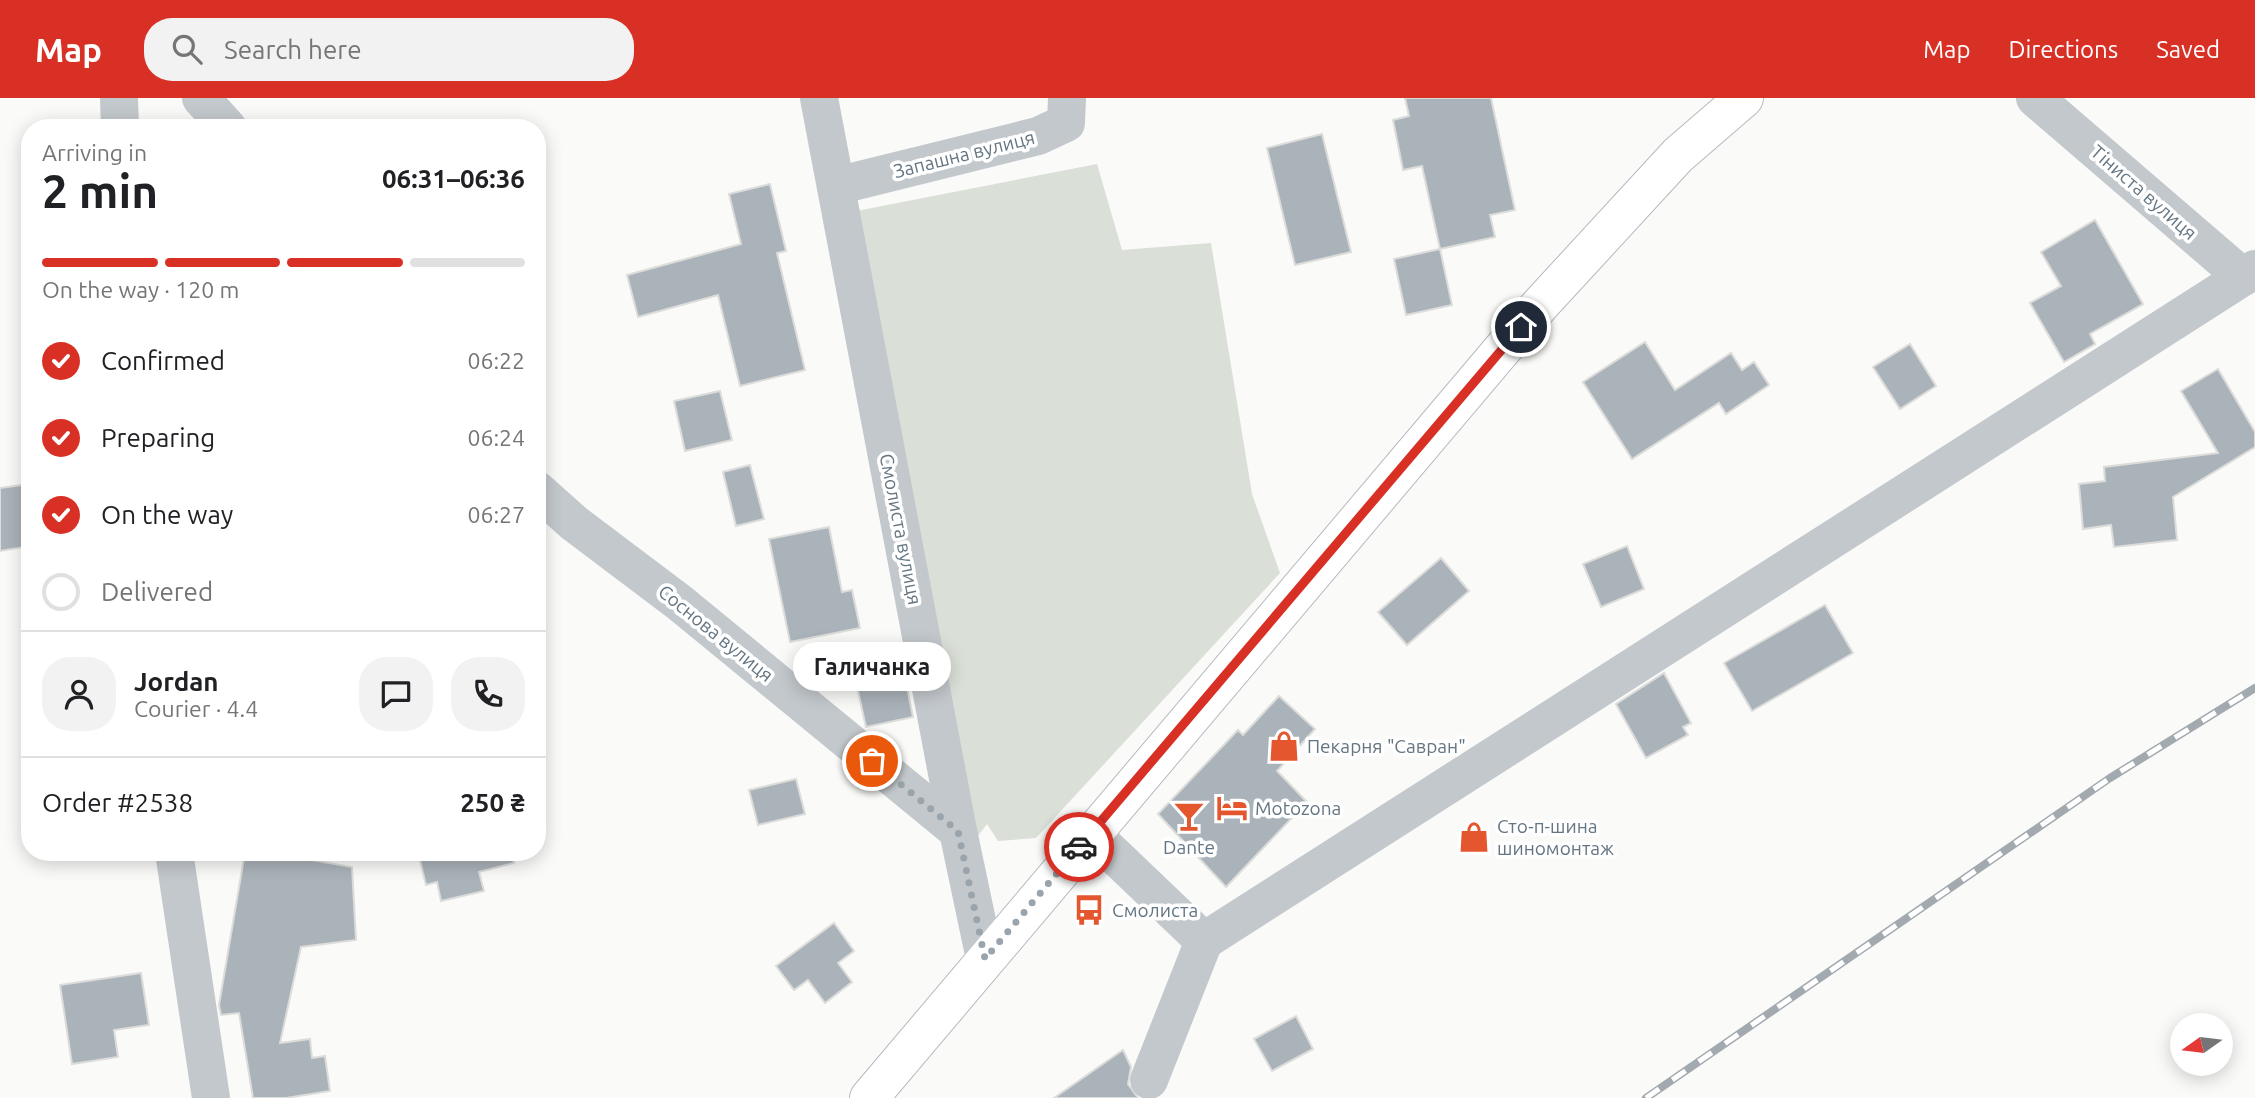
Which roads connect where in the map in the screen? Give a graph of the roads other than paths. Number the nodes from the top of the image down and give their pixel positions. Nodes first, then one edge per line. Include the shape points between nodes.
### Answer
1 (119, 98) edge
2 (201, 98) edge
3 (819, 98) edge
4 (1067, 98) edge
5 (1744, 98) edge
6 (2035, 98) edge
7 (120, 119) edge
8 (220, 119) edge
9 (836, 186) junction
10 (2249, 273) edge
11 (546, 498) edge
12 (958, 831) junction
13 (1091, 833) junction
14 (175, 861) edge
15 (1204, 941) junction
16 (985, 959) junction
17 (1149, 1080) dead end
18 (211, 1098) edge
19 (869, 1098) edge

1 - 7 street
2 - 8 street
3 - 9 street, Смолиста вулиця
4 - 9 street, Запашна вулиця via 1066,123 1038,136
5 - 13 main road via 1678,155 1539,306
6 - 10 street, Тіниста вулиця
9 - 12 street, Смолиста вулиця
10 - 15 street
11 - 12 street, Соснова вулиця
12 - 16 street, Смолиста вулиця
13 - 15 street
13 - 16 main road
14 - 18 street
15 - 17 street
16 - 19 main road

